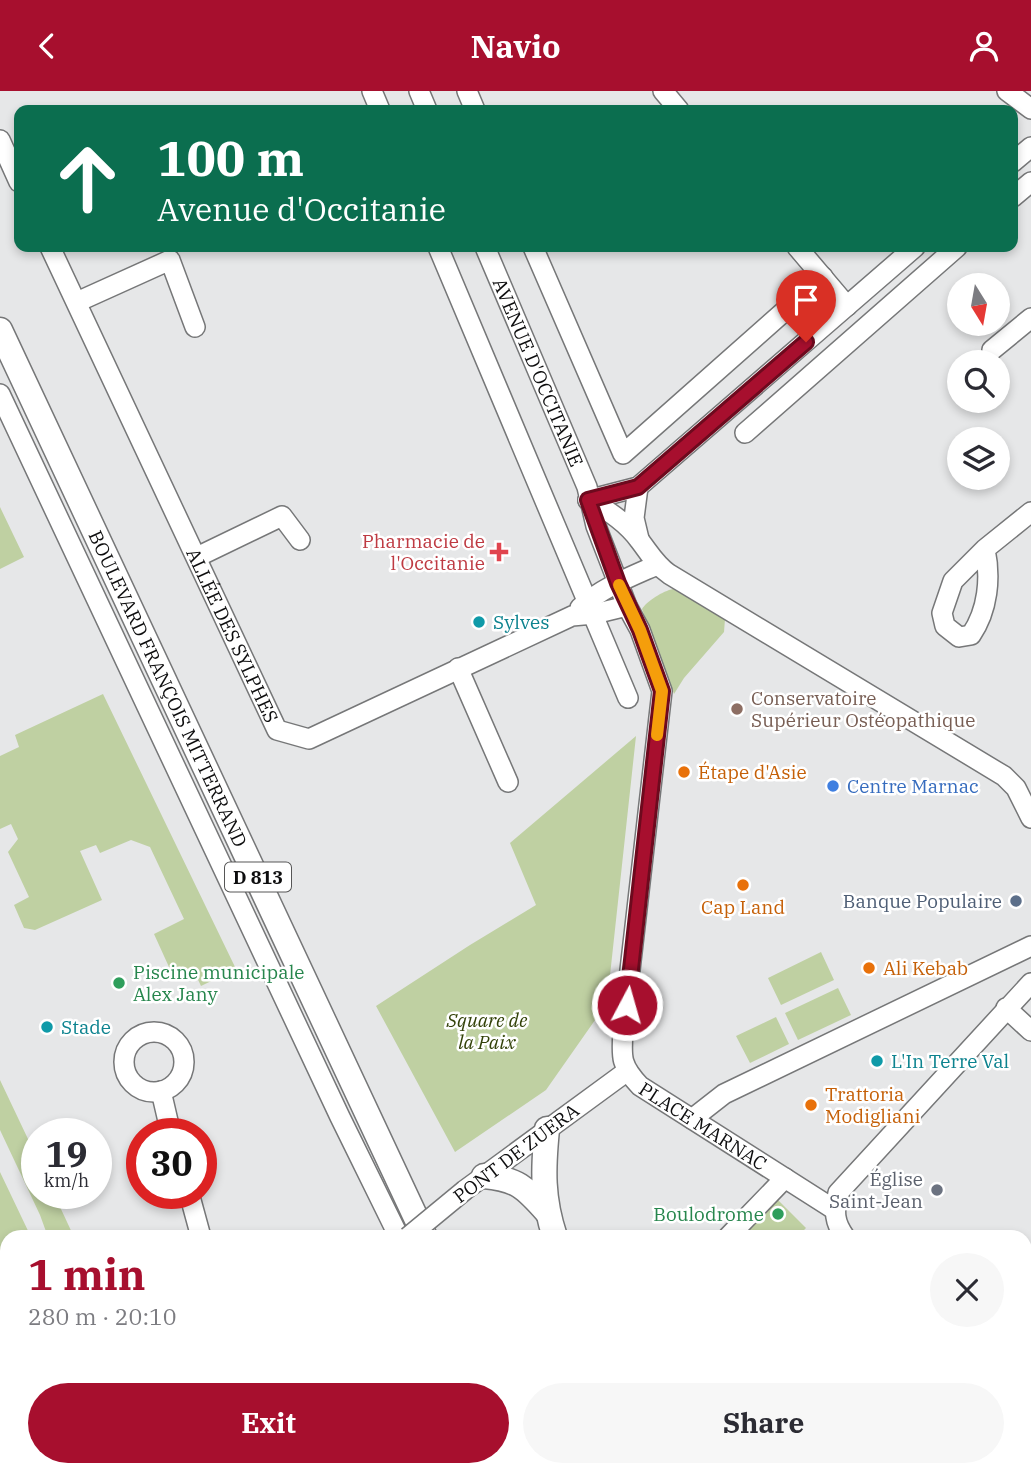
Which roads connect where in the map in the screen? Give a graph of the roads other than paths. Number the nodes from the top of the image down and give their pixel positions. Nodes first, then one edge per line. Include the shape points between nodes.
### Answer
1 (663, 91) edge
2 (1007, 91) edge
3 (676, 105) edge
4 (1031, 109) edge
5 (0, 140) edge
6 (14, 171) edge
7 (53, 252) edge
8 (440, 252) edge
9 (487, 252) edge
10 (535, 252) edge
11 (801, 252) edge
12 (909, 252) edge
13 (951, 252) edge
14 (822, 277) junction
15 (78, 302) junction
16 (847, 306) junction
17 (1031, 318) edge
18 (195, 327) dead end
19 (0, 330) edge
20 (992, 350) dead end
21 (0, 394) edge
22 (745, 433) dead end
23 (623, 454) junction
24 (638, 487) junction
25 (588, 500) junction
26 (1031, 512) edge
27 (639, 539) junction
28 (300, 540) dead end
29 (985, 549) dead end
30 (197, 557) junction
31 (657, 565) junction
32 (618, 583) junction
33 (627, 606) junction
34 (591, 607) junction
35 (458, 668) junction
36 (628, 698) dead end
37 (661, 709) joint
38 (508, 782) dead end
39 (1031, 818) edge
40 (1031, 946) edge
41 (1031, 983) edge
42 (1006, 1008) junction
43 (1031, 1031) edge
44 (626, 1072) junction
45 (160, 1091) dead end
46 (168, 1118) edge
47 (692, 1119) junction
48 (547, 1129) junction
49 (785, 1178) junction
50 (474, 1183) junction
51 (193, 1209) edge
52 (835, 1210) junction
53 (547, 1212) junction
54 (199, 1230) edge
55 (396, 1230) edge
56 (417, 1230) edge
57 (422, 1230) edge
58 (553, 1230) edge
59 (735, 1230) edge
60 (840, 1230) edge

1 - 3 street
2 - 4 street
5 - 6 street
7 - 15 street, ALLÉE DES SYLPHES
8 - 34 street
9 - 25 street, AVENUE D'OCCITANIE via 587,487
10 - 23 street
11 - 14 street
12 - 16 street
13 - 22 street
14 - 16 street
14 - 23 street
15 - 18 street via 170,260
15 - 30 street, ALLÉE DES SYLPHES
16 - 24 street
17 - 20 street
19 - 57 main road, BOULEVARD FRANÇOIS MITTERRAND / D 813
21 - 55 street
23 - 24 street
24 - 25 street
24 - 27 street via 634,518
25 - 27 street via 614,514
25 - 32 street, AVENUE D'OCCITANIE
26 - 29 street
27 - 31 street
28 - 30 street via 282,516
30 - 35 street, ALLÉE DES SYLPHES via 276,730 309,739
31 - 32 street
31 - 39 street via 1004,776 1016,788
32 - 33 street, AVENUE D'OCCITANIE
32 - 34 street, ALLÉE DES SYLPHES
33 - 34 street
33 - 37 street, AVENUE D'OCCITANIE via 659,681
34 - 35 street, ALLÉE DES SYLPHES
34 - 36 street
35 - 38 street
37 - 44 street, PLACE MARNAC via 623,1031
40 - 47 street via 741,1087 707,1105
41 - 42 street
42 - 43 street
42 - 52 street via 849,1179 838,1193
44 - 47 street, PLACE MARNAC
44 - 48 street, PONT DE ZUERA
45 - 46 street
47 - 49 street, PLACE MARNAC
48 - 50 street, PONT DE ZUERA
48 - 53 main road via 543,1181
49 - 52 street, PLACE MARNAC
49 - 59 street
50 - 53 main road via 513,1181
50 - 56 street, PONT DE ZUERA, bridge
51 - 54 street
52 - 60 street
53 - 58 main road

